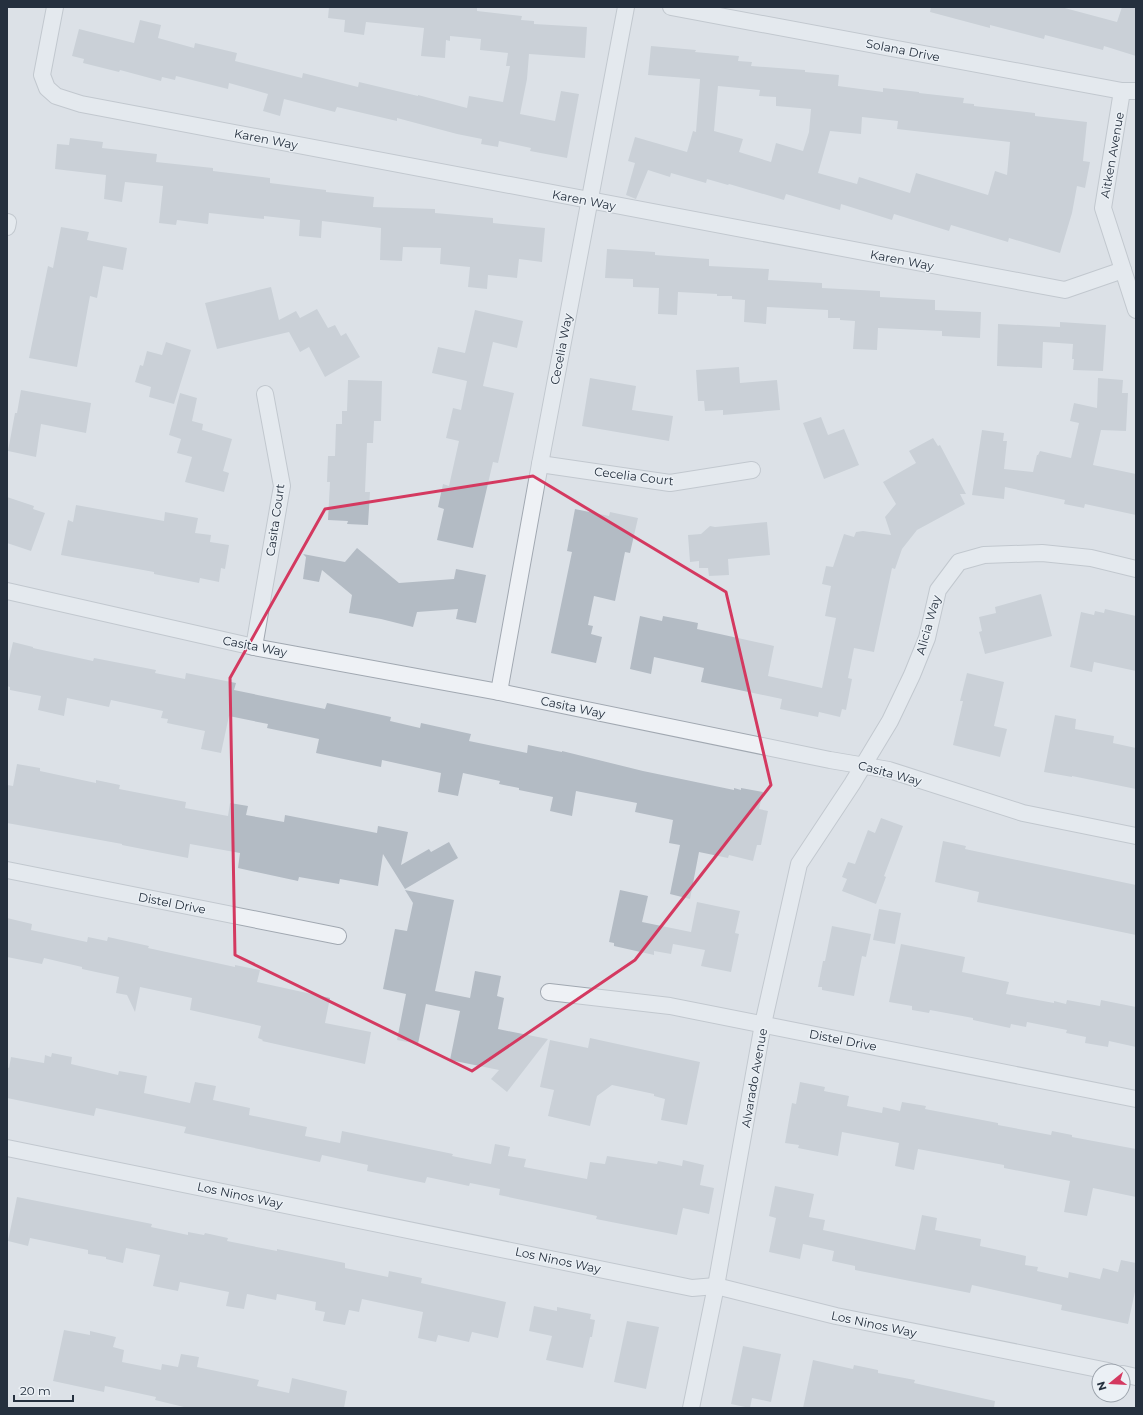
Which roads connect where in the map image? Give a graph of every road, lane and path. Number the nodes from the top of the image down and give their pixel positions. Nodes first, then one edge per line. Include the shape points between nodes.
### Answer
1 (55, 7) edge
2 (626, 7) edge
3 (671, 7) edge
4 (1129, 91) edge
5 (590, 201) junction
6 (1123, 270) junction
7 (1136, 310) edge
8 (266, 394) dead end
9 (540, 464) junction
10 (752, 470) dead end
11 (1136, 569) edge
12 (7, 592) edge
13 (254, 647) junction
14 (499, 692) junction
15 (863, 765) junction
16 (1136, 836) edge
17 (7, 870) edge
18 (338, 936) dead end
19 (549, 992) dead end
20 (763, 1024) junction
21 (1136, 1099) edge
22 (7, 1148) edge
23 (716, 1286) junction
24 (1091, 1368) edge
25 (691, 1408) edge

1 - 5 street, Karen Way via 42,75 47,88 56,96 81,104
2 - 5 street, Cecelia Way
3 - 4 street, Solana Drive
4 - 6 street, Aitken Avenue via 1103,208
5 - 6 street, Karen Way via 1064,290
5 - 9 street, Cecelia Way
6 - 7 street, Aitken Avenue
8 - 13 street, Casita Court via 282,486
9 - 10 street, Cecelia Court via 670,483
9 - 14 street, Cecelia Way
11 - 15 street, Alicia Way via 1091,558 1042,553 984,555 959,562 938,590 927,638 912,675 890,721
12 - 13 street, Casita Way
13 - 14 street, Casita Way
14 - 15 street, Casita Way
15 - 16 street, Casita Way via 889,770 1023,813
15 - 20 street, Alvarado Avenue via 800,864
17 - 18 street, Distel Drive
19 - 20 street, Distel Drive via 670,1006
20 - 21 street, Distel Drive
20 - 23 street, Alvarado Avenue
22 - 23 street, Los Ninos Way via 692,1288
23 - 24 street, Los Ninos Way via 836,1316
23 - 25 street, Alvarado Avenue

